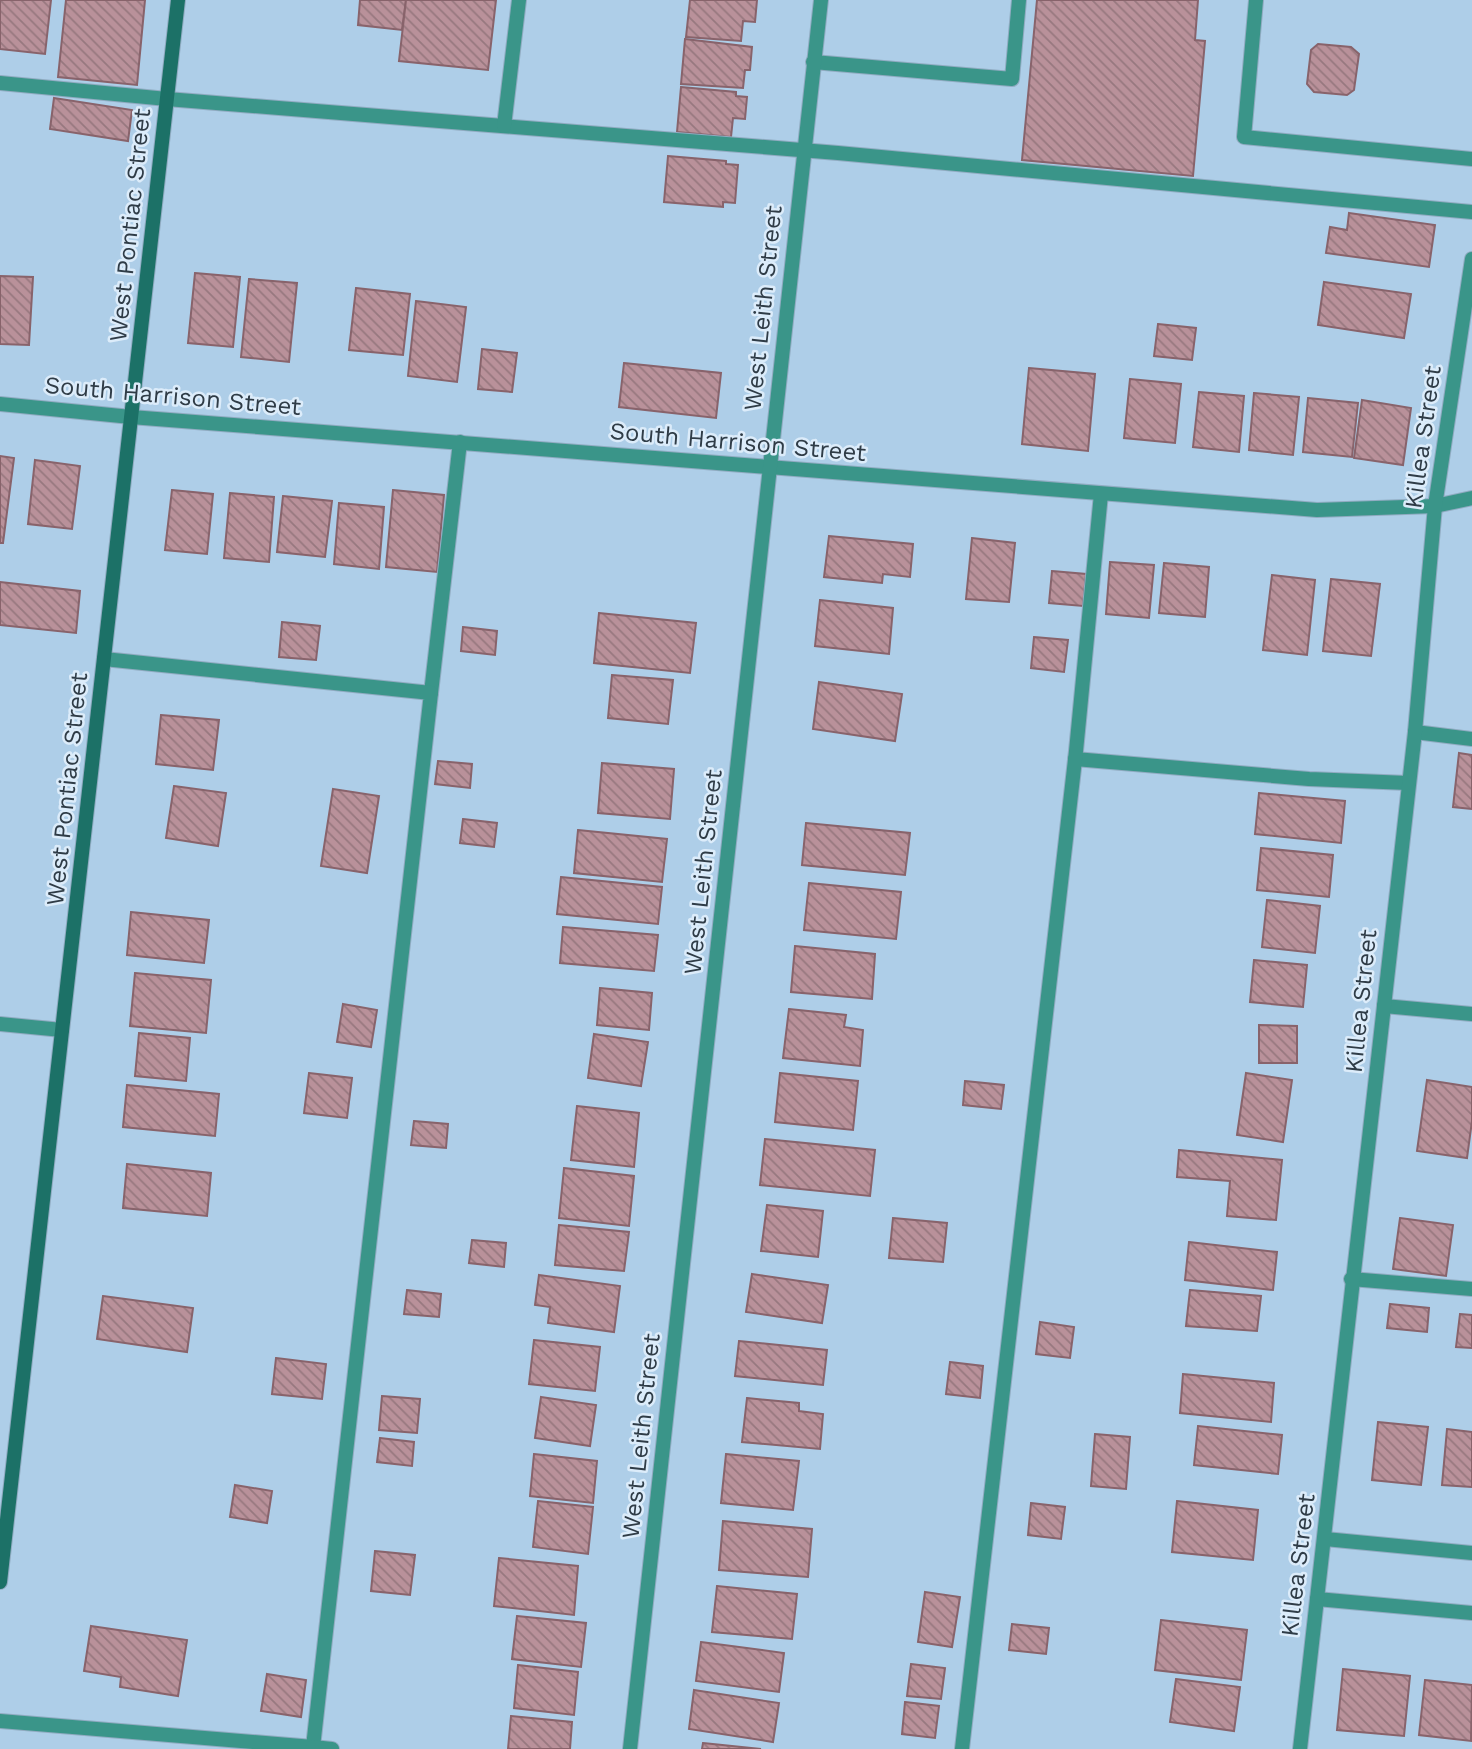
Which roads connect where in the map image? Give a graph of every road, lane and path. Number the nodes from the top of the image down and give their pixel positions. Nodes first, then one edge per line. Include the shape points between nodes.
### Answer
1 (178, 0) edge
2 (519, 0) edge
3 (821, 0) edge
4 (1020, 0) edge
5 (1256, 0) edge
6 (813, 62) junction
7 (0, 83) edge
8 (167, 99) junction
9 (504, 126) junction
10 (803, 150) junction
11 (1472, 159) edge
12 (1472, 212) edge
13 (1472, 259) edge
14 (0, 404) edge
15 (131, 417) junction
16 (460, 442) junction
17 (770, 467) junction
18 (1101, 494) junction
19 (1472, 498) edge
20 (1435, 506) junction
21 (104, 659) junction
22 (431, 693) junction
23 (1415, 732) junction
24 (1472, 739) edge
25 (1075, 759) junction
26 (1408, 783) junction
27 (1384, 1006) junction
28 (1472, 1014) edge
29 (0, 1024) edge
30 (62, 1030) junction
31 (1351, 1279) junction
32 (1472, 1289) edge
33 (1325, 1539) junction
34 (1472, 1553) edge
35 (0, 1582) edge
36 (1317, 1599) junction
37 (1472, 1613) edge
38 (0, 1721) edge
39 (313, 1747) junction
40 (331, 1749) edge
41 (630, 1749) edge
42 (962, 1749) edge
43 (1300, 1749) edge

1 - 8 street, West Pontiac Street
2 - 9 street
3 - 6 street, West Leith Street
4 - 6 street via 1012,79
5 - 11 street via 1244,137
6 - 10 street, West Leith Street
7 - 8 street
8 - 9 street
8 - 15 street, West Pontiac Street
9 - 10 street
10 - 12 street
10 - 17 street, West Leith Street
13 - 20 street, Killea Street
14 - 15 street, South Harrison Street
15 - 16 street, South Harrison Street
15 - 21 street, West Pontiac Street
16 - 17 street, South Harrison Street
16 - 22 street
17 - 18 street, South Harrison Street
17 - 41 street, West Leith Street
18 - 20 street, South Harrison Street via 1317,510
18 - 25 street
19 - 20 street, South Harrison Street
20 - 23 street, Killea Street
21 - 22 street
21 - 30 street, West Pontiac Street
22 - 39 street
23 - 24 street
23 - 26 street, Killea Street
25 - 26 street
25 - 42 street
26 - 27 street, Killea Street
27 - 28 street
27 - 31 street, Killea Street
29 - 30 street
30 - 35 street, West Pontiac Street
31 - 32 street
31 - 33 street, Killea Street
33 - 34 street
33 - 36 street, Killea Street
36 - 37 street
36 - 43 street, Killea Street
38 - 39 street
39 - 40 street

